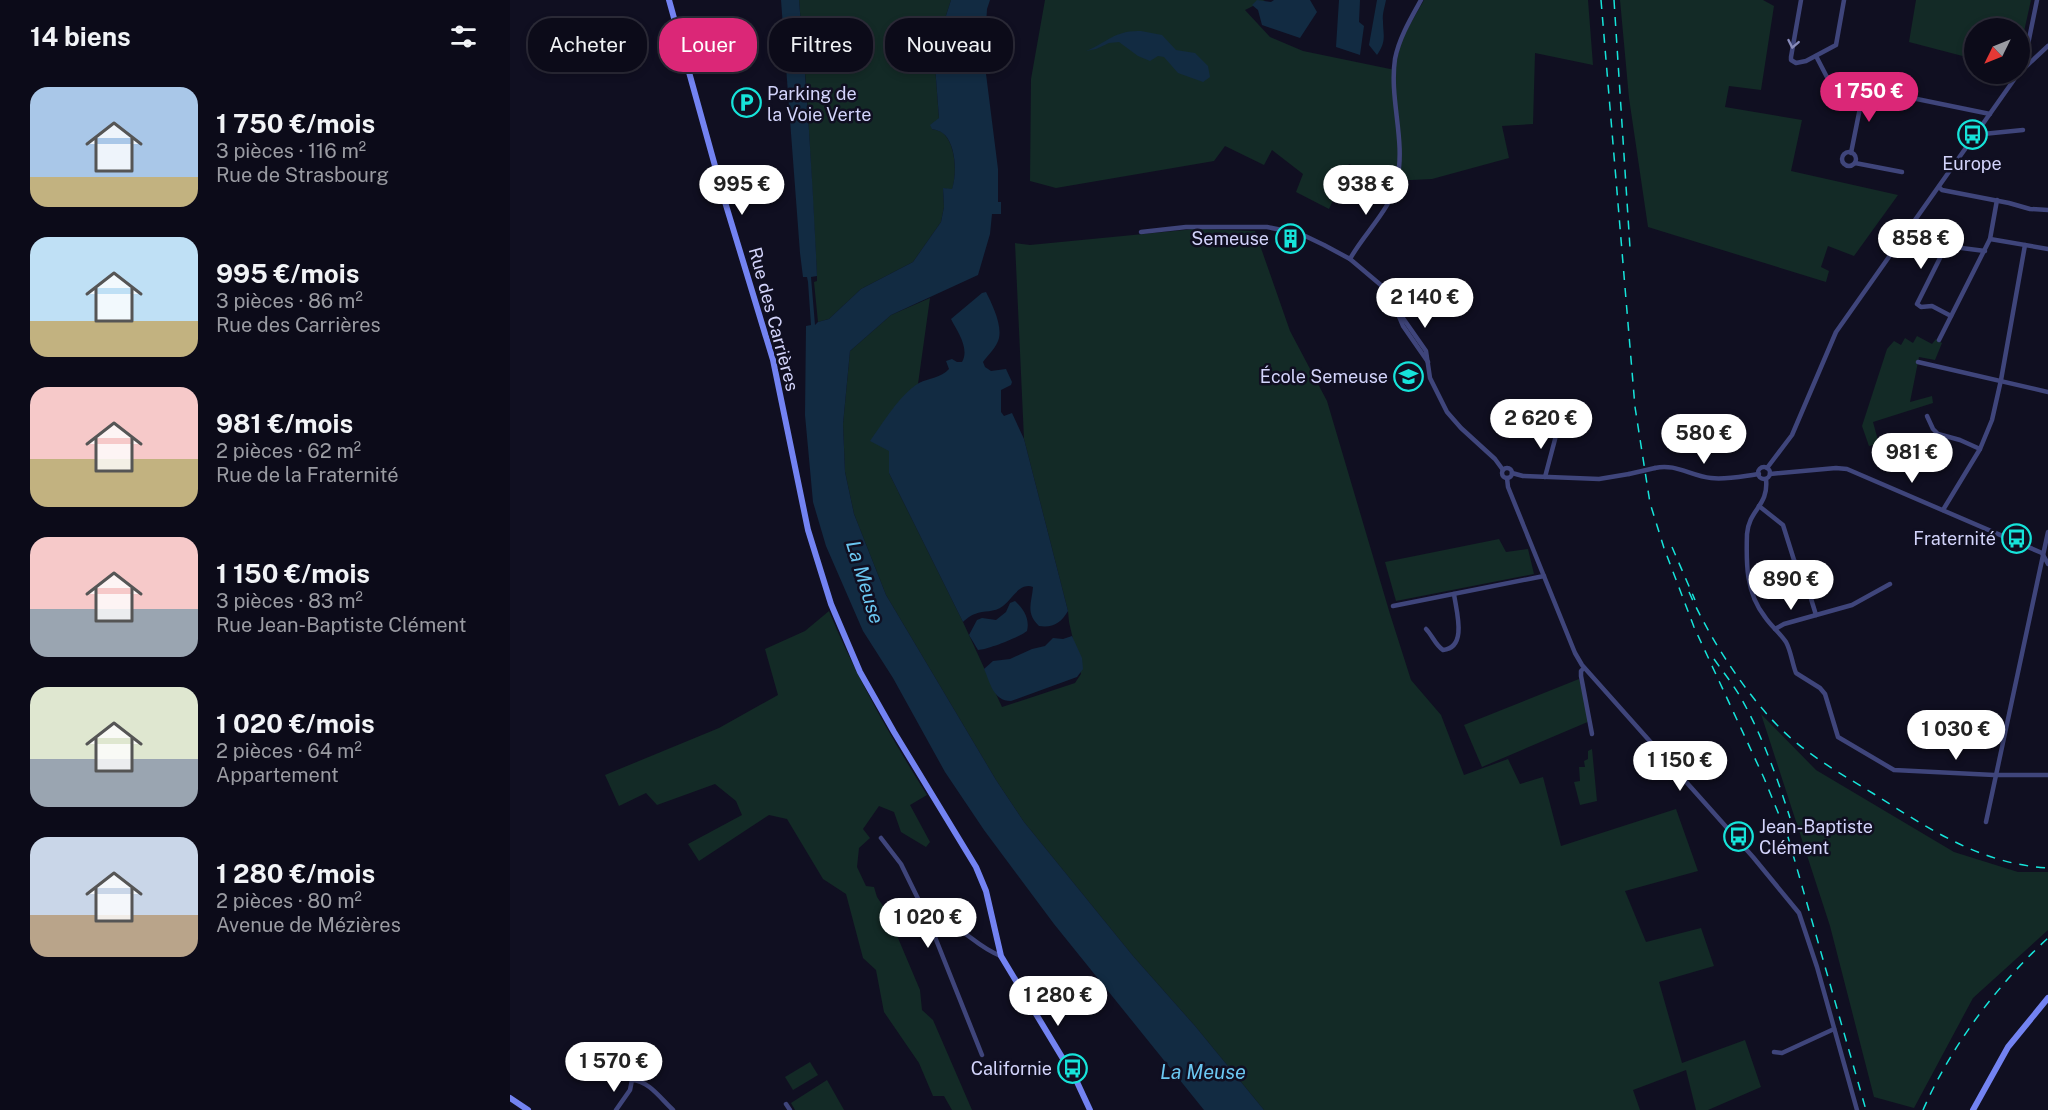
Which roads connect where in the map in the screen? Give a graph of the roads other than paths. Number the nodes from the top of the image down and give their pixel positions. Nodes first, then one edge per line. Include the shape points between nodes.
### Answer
1 (669, 0) edge
2 (1421, 0) edge
3 (1801, 0) edge
4 (1844, 0) edge
5 (2037, 0) edge
6 (2030, 34) edge
7 (2048, 46) edge
8 (1816, 56) junction
9 (2030, 61) edge
10 (2011, 84) edge
11 (1864, 88) junction
12 (1990, 114) junction
13 (2023, 130) dead end
14 (1978, 133) junction
15 (1851, 153) junction
16 (1855, 163) junction
17 (1902, 172) dead end
18 (1939, 187) junction
19 (1997, 200) junction
20 (2048, 210) edge
21 (1141, 232) dead end
22 (1990, 239) junction
23 (2025, 245) junction
24 (2048, 249) edge
25 (1985, 251) junction
26 (1350, 259) junction
27 (1951, 316) junction
28 (1939, 340) dead end
29 (1918, 362) dead end
30 (2001, 380) junction
31 (2048, 392) edge
32 (1927, 416) dead end
33 (1558, 428) dead end
34 (1980, 449) junction
35 (1767, 468) junction
36 (1503, 470) junction
37 (1512, 473) junction
38 (1759, 474) junction
39 (1768, 476) junction
40 (1545, 477) junction
41 (1507, 478) junction
42 (1759, 506) junction
43 (1943, 510) junction
44 (2048, 532) edge
45 (2042, 553) junction
46 (2048, 564) edge
47 (1544, 576) junction
48 (1890, 584) dead end
49 (1454, 594) junction
50 (1393, 606) dead end
51 (1816, 615) junction
52 (1426, 629) dead end
53 (1775, 629) junction
54 (1584, 668) junction
55 (1592, 734) dead end
56 (2048, 775) edge
57 (1994, 776) junction
58 (1986, 822) dead end
59 (880, 838) dead end
60 (927, 917) junction
61 (1001, 956) junction
62 (2048, 998) edge
63 (1834, 1029) junction
64 (1774, 1052) dead end
65 (982, 1055) dead end
66 (510, 1098) edge
67 (786, 1104) dead end
68 (528, 1110) edge
69 (616, 1110) edge
70 (673, 1110) edge
71 (790, 1110) edge
72 (1090, 1110) edge
73 (1857, 1110) edge
74 (1973, 1110) edge

1 - 61 main road, Rue des Carrières via 764,330 808,530 831,604 860,672 976,867 986,891
2 - 26 street via 1395,60 1398,179 1383,212
3 -> 8 street via 1791,60 1800,63
4 - 8 street via 1836,45
5 - 6 street
7 - 9 street
8 - 11 street via 1829,81
10 - 12 street
11 - 12 street
11 - 15 street
12 - 14 street
13 - 14 street
14 - 18 street
15 - 16 street
15 - 16 street via 1843,155 1842,162 1847,166
16 - 17 street
18 - 19 street
18 - 35 street via 1836,332 1792,435
19 - 20 street
19 - 22 street
21 - 26 street via 1186,227 1267,227 1301,234
22 - 23 street
22 - 25 street
23 - 24 street
23 - 30 street
25 - 27 street
25 - 27 street via 1946,246 1917,304 1932,306
26 - 36 street via 1382,286 1402,326 1428,362 1430,378 1447,412
27 - 28 street
29 - 30 street
30 - 31 street
30 - 34 street via 1992,420
32 - 34 street via 1938,434
33 - 40 street
34 - 43 street
35 - 38 street via 1761,468
35 - 39 street
36 - 37 street
36 - 41 street
37 - 40 street
37 - 41 street
38 - 39 street via 1762,478
38 - 40 street, bridge via 1715,479 1670,466 1599,479
39 - 42 street via 1767,493
39 - 43 street via 1847,469
41 - 47 street
42 - 51 street via 1783,525
42 - 53 street via 1748,527 1747,570 1756,603
43 - 45 street
44 - 45 street
45 - 46 street
45 - 57 street
47 - 49 street
47 - 54 street
48 - 51 street via 1852,605
49 - 50 street
49 - 52 street via 1457,641 1443,650
51 - 53 street
53 - 57 street via 1787,645 1796,673 1825,694 1838,736 1894,770
54 - 55 street via 1581,676
54 - 63 street via 1795,907 1806,929
56 - 57 street
57 - 58 street
59 - 60 street via 901,864
60 - 61 street via 957,927
60 - 65 street
61 - 72 main road, Rue des Carrières
62 - 74 main road via 2008,1047
63 - 64 street via 1782,1053
63 - 73 street
66 - 68 main road
67 - 71 street
69 - 70 street via 632,1080 642,1082

